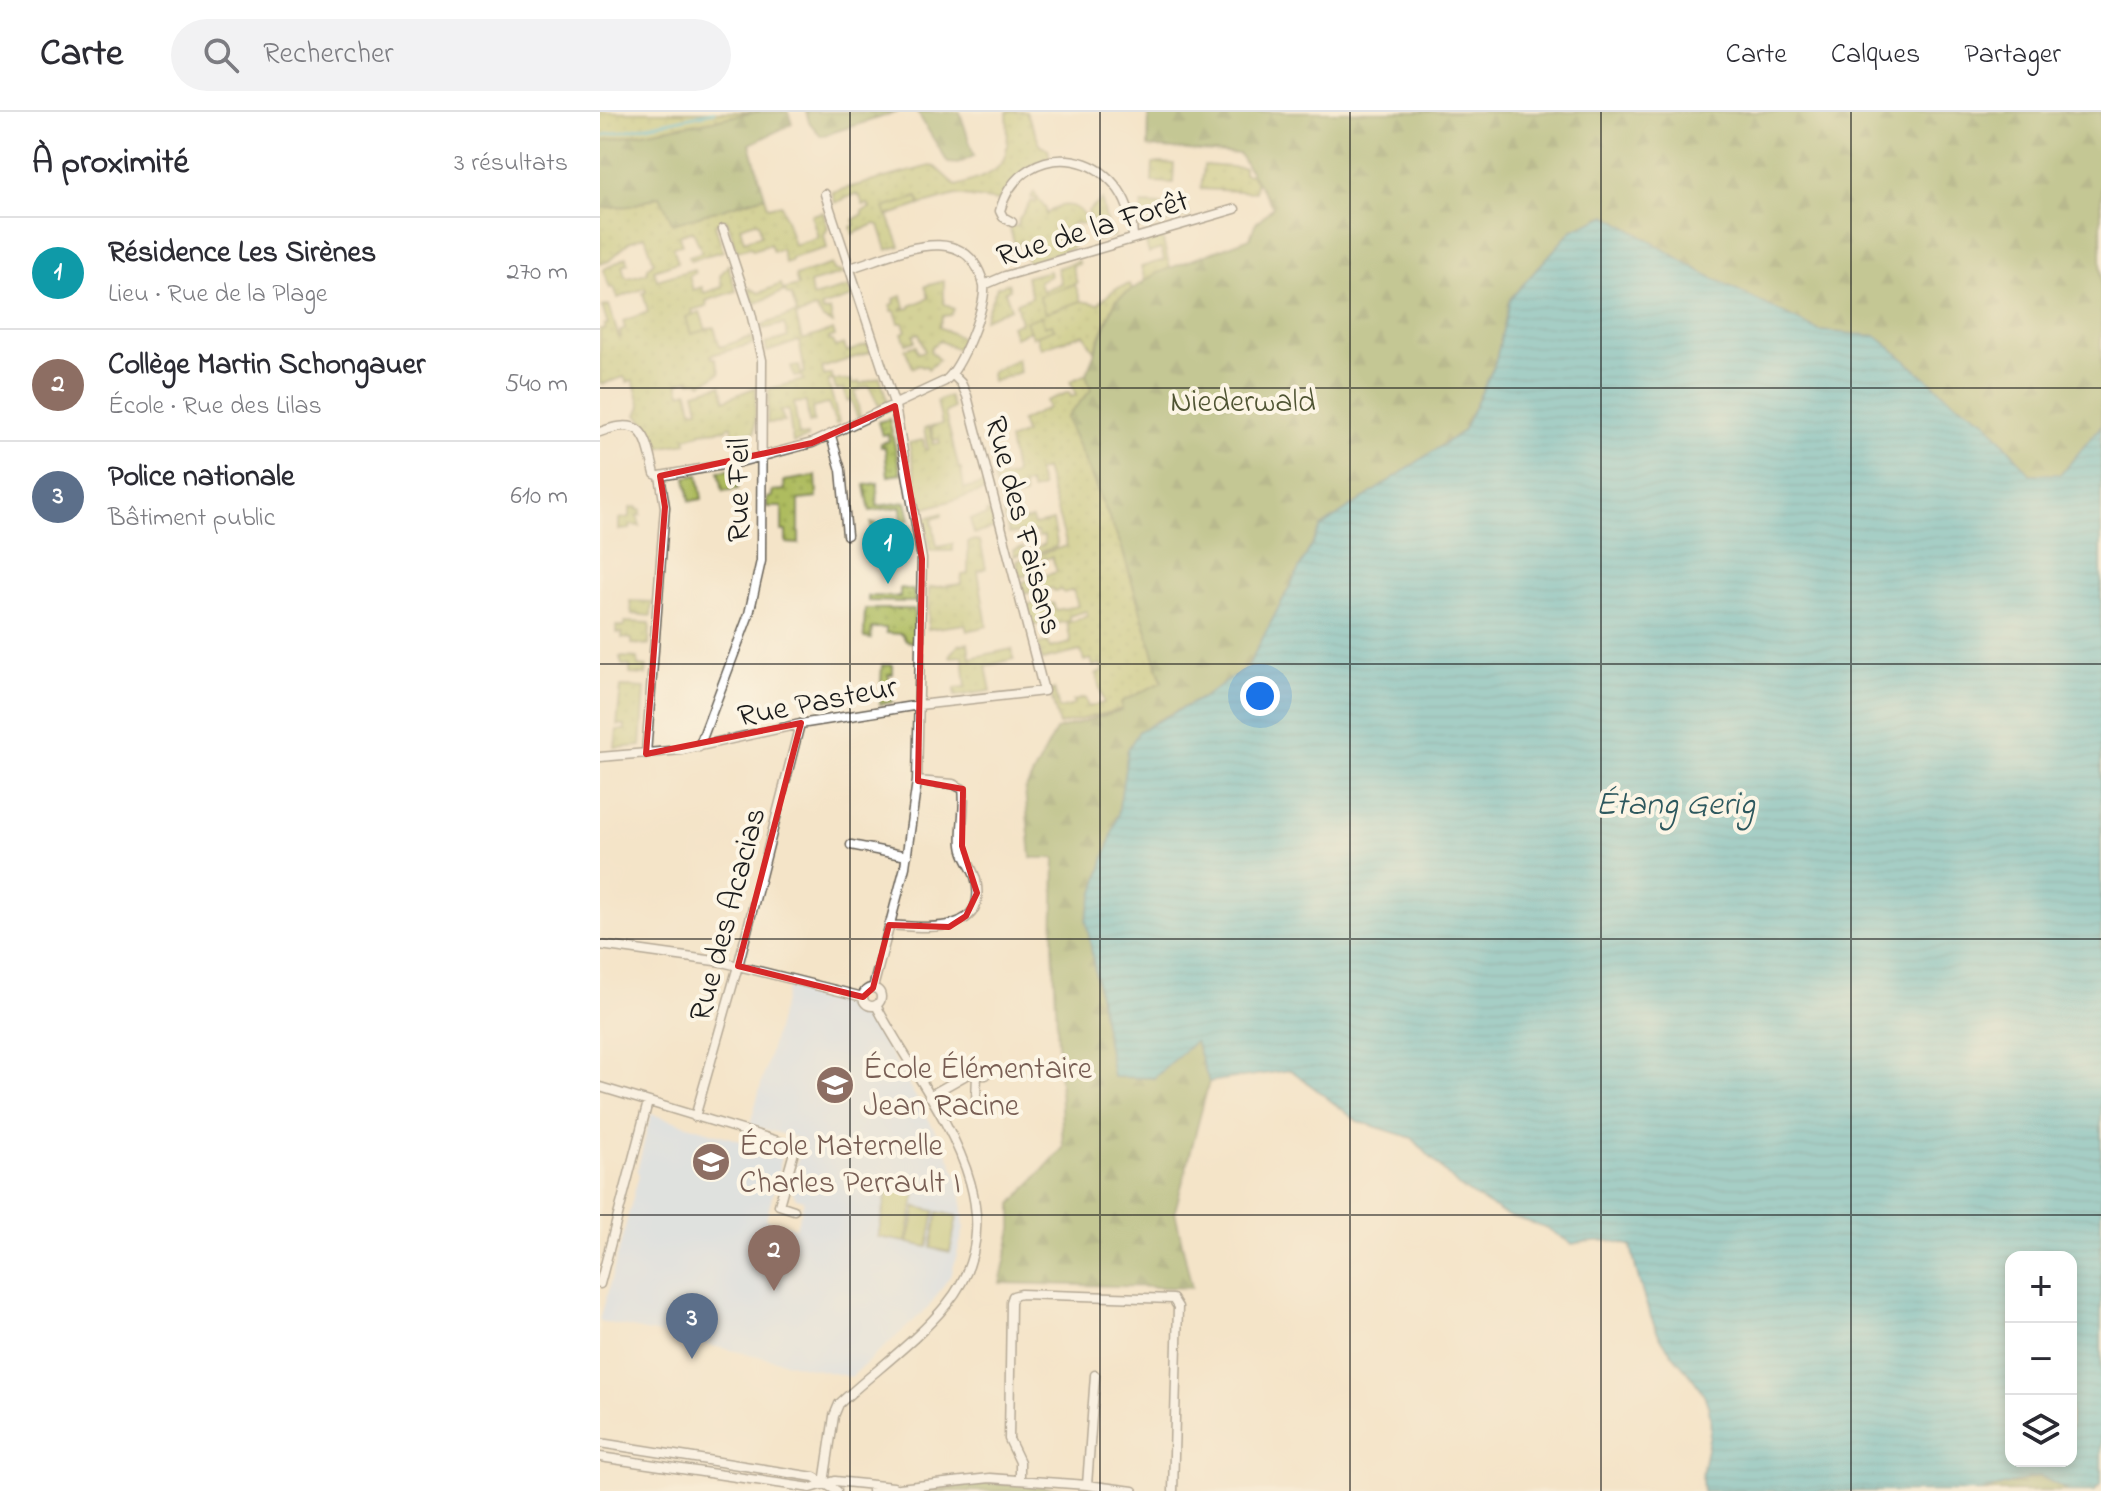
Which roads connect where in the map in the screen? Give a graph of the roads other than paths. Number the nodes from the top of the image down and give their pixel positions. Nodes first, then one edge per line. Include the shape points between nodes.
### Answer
1 (825, 194) dead end
2 (1235, 209) dead end
3 (1012, 222) dead end
4 (723, 229) dead end
5 (1133, 238) junction
6 (850, 268) junction
7 (984, 285) junction
8 (952, 374) junction
9 (895, 406) junction
10 (600, 432) edge
11 (831, 436) junction
12 (760, 457) junction
13 (660, 476) junction
14 (847, 535) dead end
15 (1044, 691) joint
16 (919, 705) junction
17 (800, 724) junction
18 (699, 747) junction
19 (646, 754) junction
20 (600, 757) edge
21 (917, 781) junction
22 (851, 845) dead end
23 (907, 856) junction
24 (889, 925) junction
25 (600, 945) edge
26 (738, 966) junction
27 (873, 988) junction
28 (863, 997) junction
29 (876, 1005) junction
30 (600, 1087) edge
31 (929, 1096) junction
32 (976, 1101) dead end
33 (648, 1102) junction
34 (695, 1117) junction
35 (794, 1210) dead end
36 (600, 1284) edge
37 (1095, 1375) dead end
38 (600, 1443) edge
39 (689, 1456) junction
40 (600, 1457) edge
41 (684, 1470) junction
42 (1020, 1479) junction
43 (824, 1483) junction
44 (1087, 1485) junction
45 (893, 1487) junction
46 (837, 1491) edge
47 (872, 1491) edge
48 (1133, 1491) edge
49 (1173, 1491) edge

1 - 6 street
2 - 5 street, Rue de la Forêt
3 - 5 street via 1000,211 1021,176 1045,164 1077,161 1102,172 1121,189
4 - 12 street, Rue Feil via 760,349
5 - 7 street, Rue de la Forêt
6 - 7 street via 942,244 969,257
6 - 9 street
7 - 8 street, Rue de la Forêt via 980,311
8 - 9 street
8 - 15 street, Rue des Faisans via 967,396
9 - 11 street
9 - 16 street via 921,548
10 - 13 street via 622,427 642,432
11 - 12 street
11 - 14 street via 841,470
12 - 13 street
12 - 18 street, Rue Feil via 761,561 749,614
13 - 19 street via 665,507
15 - 16 street, Rue Pasteur
16 - 17 street, Rue Pasteur
16 - 21 street
17 - 18 street, Rue Pasteur
17 - 26 street, Rue des Acacias
18 - 19 street, Rue Pasteur
19 - 20 street, Rue Pasteur
21 - 23 street
21 - 24 street via 963,789 962,846 977,893 966,916 949,927
22 - 23 street
23 - 24 street
24 - 27 street
25 - 26 street
26 - 28 street
26 - 34 street, Rue des Acacias
27 - 28 street
27 - 29 street via 881,995
28 - 29 street
29 - 31 street
30 - 33 street
31 - 32 street via 968,1074 981,1075
31 - 43 street via 960,1150 973,1188 976,1229 970,1261 946,1305 839,1404
33 - 34 street
33 - 36 street
34 - 35 street via 791,1145 794,1152 779,1205
37 - 44 street
38 - 39 street
39 - 41 street
39 - 43 street
40 - 41 street
41 - 43 street via 811,1488
42 - 44 street
42 - 45 street
42 - 49 street via 1020,1462 1009,1434 1013,1296 1170,1299 1177,1301
43 - 45 street
43 - 46 street
44 - 48 street
45 - 47 street

